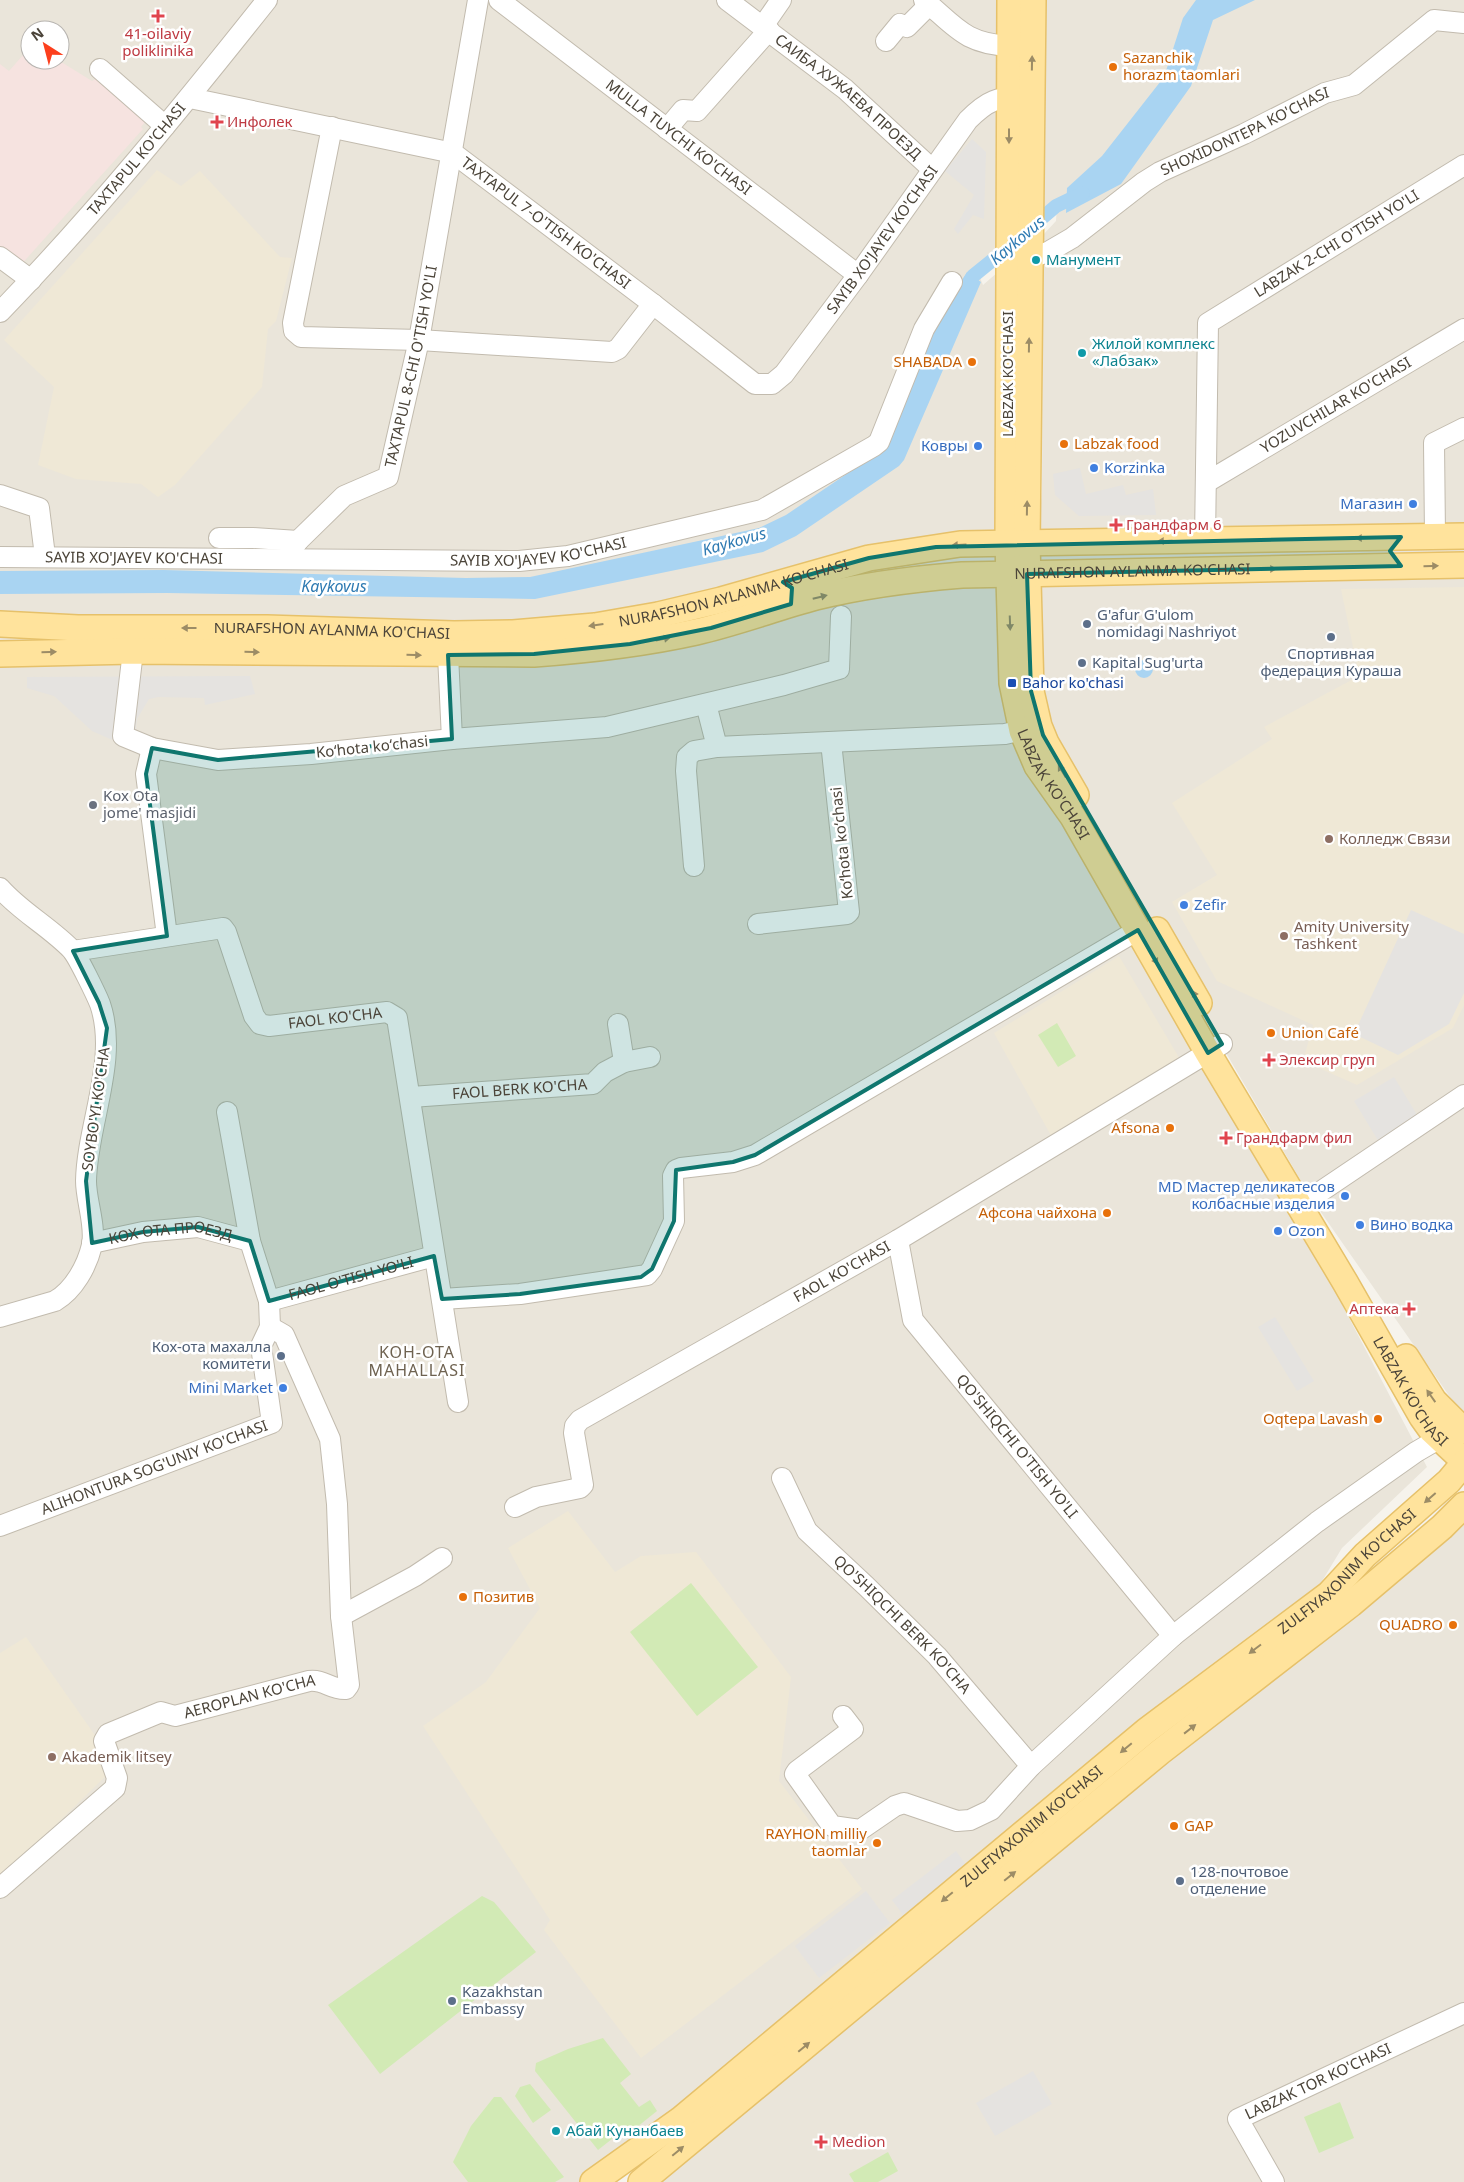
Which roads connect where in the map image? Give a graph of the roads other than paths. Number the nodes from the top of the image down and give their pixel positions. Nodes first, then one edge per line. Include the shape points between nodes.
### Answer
1 (267, 0) edge
2 (478, 0) edge
3 (499, 0) edge
4 (727, 0) edge
5 (780, 0) edge
6 (1010, 0) edge
7 (1033, 0) edge
8 (927, 2) edge
9 (1464, 23) edge
10 (766, 28) junction
11 (886, 41) dead end
12 (1010, 46) junction
13 (100, 69) dead end
14 (1020, 97) junction
15 (190, 98) junction
16 (165, 126) junction
17 (332, 127) junction
18 (667, 129) junction
19 (453, 153) junction
20 (1464, 165) edge
21 (932, 169) junction
22 (1019, 250) junction
23 (0, 257) edge
24 (858, 275) junction
25 (31, 280) junction
26 (952, 282) dead end
27 (653, 304) junction
28 (0, 312) edge
29 (1464, 328) edge
30 (420, 340) junction
31 (755, 384) joint
32 (1464, 428) edge
33 (1207, 482) junction
34 (0, 495) edge
35 (1435, 536) junction
36 (1464, 536) edge
37 (1401, 537) junction
38 (219, 538) dead end
39 (1205, 540) junction
40 (298, 541) junction
41 (1017, 543) junction
42 (45, 556) junction
43 (0, 557) edge
44 (286, 558) junction
45 (1464, 565) edge
46 (1401, 566) junction
47 (1018, 574) junction
48 (786, 594) junction
49 (841, 616) dead end
50 (0, 624) edge
51 (78, 628) junction
52 (0, 634) edge
53 (133, 651) junction
54 (0, 654) edge
55 (448, 655) junction
56 (706, 704) junction
57 (1031, 729) junction
58 (452, 738) junction
59 (831, 742) junction
60 (717, 747) junction
61 (152, 748) junction
62 (694, 866) dead end
63 (0, 888) edge
64 (758, 924) dead end
65 (1138, 930) junction
66 (167, 936) junction
67 (73, 951) junction
68 (618, 1024) dead end
69 (1215, 1049) junction
70 (650, 1056) dead end
71 (624, 1062) junction
72 (1464, 1095) edge
73 (411, 1097) junction
74 (227, 1112) dead end
75 (1311, 1198) junction
76 (898, 1240) junction
77 (250, 1241) junction
78 (92, 1244) junction
79 (434, 1256) junction
80 (442, 1299) junction
81 (269, 1302) junction
82 (0, 1317) edge
83 (270, 1327) junction
84 (458, 1402) dead end
85 (1464, 1431) edge
86 (1440, 1438) junction
87 (1464, 1462) edge
88 (782, 1478) dead end
89 (1464, 1505) edge
90 (514, 1507) dead end
91 (1464, 1512) edge
92 (0, 1526) edge
93 (1442, 1527) junction
94 (442, 1558) dead end
95 (341, 1616) junction
96 (1173, 1636) junction
97 (843, 1716) dead end
98 (1031, 1766) junction
99 (0, 1888) edge
100 (1464, 2013) edge
101 (593, 2182) edge
102 (641, 2182) edge
103 (1274, 2182) edge

1 - 15 street, TAXTAPUL KO'CHASI
2 - 19 street, TAXTAPUL 8-CHI O'TISH YO'LI
3 - 18 street, MULLA TUYCHI KO'CHASI
4 - 10 street, САИБА ХУЖАЕВА ПРОЕЗД
5 - 10 street, САИБА ХУЖАЕВА ПРОЕЗД
6 - 12 main road, LABZAK KO'CHASI
14 -> 7 main road, LABZAK KO'CHASI
8 - 11 street via 907,28 900,24
8 - 12 street via 968,38
9 - 22 street, SHOXIDONTEPA KO'CHASI via 1434,20 1354,85 1325,94 1160,172 1072,238 1048,252
10 - 18 street via 697,110 684,109
10 - 21 street, САИБА ХУЖАЕВА ПРОЕЗД via 845,89
12 - 14 main road, LABZAK KO'CHASI
13 - 16 street
14 - 21 street, SAYIB XO'JAYEV KO'CHASI via 998,97 981,107
14 -> 22 main road, LABZAK KO'CHASI
14 - 22 main road, LABZAK KO'CHASI via 1030,217
15 - 16 street, TAXTAPUL KO'CHASI
15 - 17 street, TAXTAPUL 7-O'TISH KO'CHASI
16 - 25 street, TAXTAPUL KO'CHASI
17 - 19 street, TAXTAPUL 7-O'TISH KO'CHASI
17 - 30 street via 294,331 301,337
18 - 24 street, MULLA TUYCHI KO'CHASI
19 - 27 street, TAXTAPUL 7-O'TISH KO'CHASI
19 - 30 street, TAXTAPUL 8-CHI O'TISH YO'LI
20 - 33 street, LABZAK 2-CHI O'TISH YO'LI via 1208,323
21 - 24 street, SAYIB XO'JAYEV KO'CHASI
22 - 41 main road, LABZAK KO'CHASI
23 - 25 street
24 - 31 street, SAYIB XO'JAYEV KO'CHASI via 784,374 772,384
25 - 28 street, TAXTAPUL KO'CHASI
26 - 44 street, SAYIB XO'JAYEV KO'CHASI via 924,329 878,442 769,507 568,556 519,561
27 - 30 street via 618,349 612,352
27 - 31 street, TAXTAPUL 7-O'TISH KO'CHASI
29 - 33 street, YOZUVCHILAR KO'CHASI
30 - 40 street, TAXTAPUL 8-CHI O'TISH YO'LI via 388,477 344,496
32 - 35 street via 1434,444
33 - 39 street
34 - 42 street via 39,508
35 - 36 main road, NURAFSHON AYLANMA KO'CHASI
35 - 37 main road, NURAFSHON AYLANMA KO'CHASI
37 -> 39 main road, NURAFSHON AYLANMA KO'CHASI
37 - 46 main road via 1392,544 1390,551 1393,560
38 - 40 street
39 -> 41 main road, NURAFSHON AYLANMA KO'CHASI
40 - 44 street, TAXTAPUL 8-CHI O'TISH YO'LI
41 - 47 main road, LABZAK KO'CHASI
41 -> 48 main road, NURAFSHON AYLANMA KO'CHASI via 960,544 862,560
42 - 43 street, SAYIB XO'JAYEV KO'CHASI
42 - 44 street, SAYIB XO'JAYEV KO'CHASI
46 -> 45 main road, NURAFSHON AYLANMA KO'CHASI
47 -> 46 main road, NURAFSHON AYLANMA KO'CHASI
48 -> 47 main road, NURAFSHON AYLANMA KO'CHASI via 962,575
47 - 57 main road, LABZAK KO'CHASI via 1012,682
48 -> 51 main road, NURAFSHON AYLANMA KO'CHASI via 595,626 532,632 454,634 267,628
55 -> 48 main road, NURAFSHON AYLANMA KO'CHASI via 534,654 630,644 711,628
49 - 56 street, Koʻhota koʻchasi via 840,669
50 - 51 main road, NURAFSHON AYLANMA KO'CHASI
51 - 52 main road
54 -> 53 main road, NURAFSHON AYLANMA KO'CHASI
53 -> 55 main road, NURAFSHON AYLANMA KO'CHASI
53 - 61 street, Koʻhota koʻchasi via 123,736
55 - 58 street
56 - 58 street, Koʻhota koʻchasi via 607,727
56 - 60 street
57 - 59 street via 1005,734
57 - 65 main road, LABZAK KO'CHASI via 1037,766 1072,817
69 -> 57 main road, LABZAK KO'CHASI via 1177,963 1055,761
58 - 61 street, Koʻhota koʻchasi via 311,754 218,760
59 - 60 street
59 - 64 street, Koʻhota koʻchasi via 849,912
60 - 62 street via 694,751 687,757
61 - 66 street via 146,774
63 - 67 street, SOYBO'YI KO'CHA
65 -> 69 main road, LABZAK KO'CHASI
65 - 80 street via 755,1155 733,1162 676,1170 673,1176 674,1221 647,1275 520,1294
66 - 67 street, FAOL KO'CHA
66 - 73 street, FAOL KO'CHA via 223,928 254,1016 264,1026 387,1012 394,1015
67 - 78 street, SOYBO'YI KO'CHA via 99,1003 107,1028 86,1181
68 - 71 street
69 - 75 main road, LABZAK KO'CHASI
69 - 76 street, FAOL KO'CHASI
69 - 86 main road, LABZAK KO'CHASI via 1422,1417
70 - 71 street, FAOL BERK KO'CHA
71 - 73 street, FAOL BERK KO'CHA via 605,1072 593,1084
72 - 75 street
73 - 79 street, FAOL KO'CHA
74 - 77 street, КОХ-ОТА ПРОЕЗД
85 -> 75 main road, LABZAK KO'CHASI via 1428,1393
76 - 90 street, FAOL KO'CHASI via 580,1420 574,1433 583,1485 536,1497
76 - 96 street, QO'SHIQCHI O'TISH YO'LI via 913,1320
77 - 78 street, КОХ-ОТА ПРОЕЗД via 198,1228 143,1232
77 - 81 street, КОХ-ОТА ПРОЕЗД
78 - 82 street, SOYBO'YI KO'CHA via 83,1270 64,1296
79 - 80 street, FAOL KO'CHA
79 - 81 street, FAOL O'TISH YO'LI
80 - 84 street, FAOL KO'CHA
81 - 83 street, КОХ-ОТА ПРОЕЗД
83 - 92 street, ALIHONTURA SOG'UNIY KO'CHASI via 261,1346 272,1423
83 - 95 street via 284,1335 330,1438 337,1504
86 - 87 main road, LABZAK KO'CHASI
86 - 96 street via 1317,1522
87 -> 101 main road, ZULFIYAXONIM KO'CHASI via 1449,1481 1365,1555 1329,1594 1146,1731 680,2120
88 - 98 street, QO'SHIQCHI BERK KO'CHA via 806,1531 937,1656
89 - 93 main road, ZULFIYAXONIM KO'CHASI
91 - 93 main road
102 -> 93 main road, ZULFIYAXONIM KO'CHASI via 1160,1752 1351,1604
94 - 95 street
95 - 99 street, AEROPLAN KO'CHA via 350,1680 346,1689 335,1690 322,1682 309,1681 174,1716 161,1712 108,1734 104,1741 117,1778 115,1788
96 - 98 street
97 - 98 street via 851,1730 795,1774 832,1826 860,1830 904,1803 944,1818 970,1820 991,1810
100 - 103 street, LABZAK TOR KO'CHASI via 1238,2119

